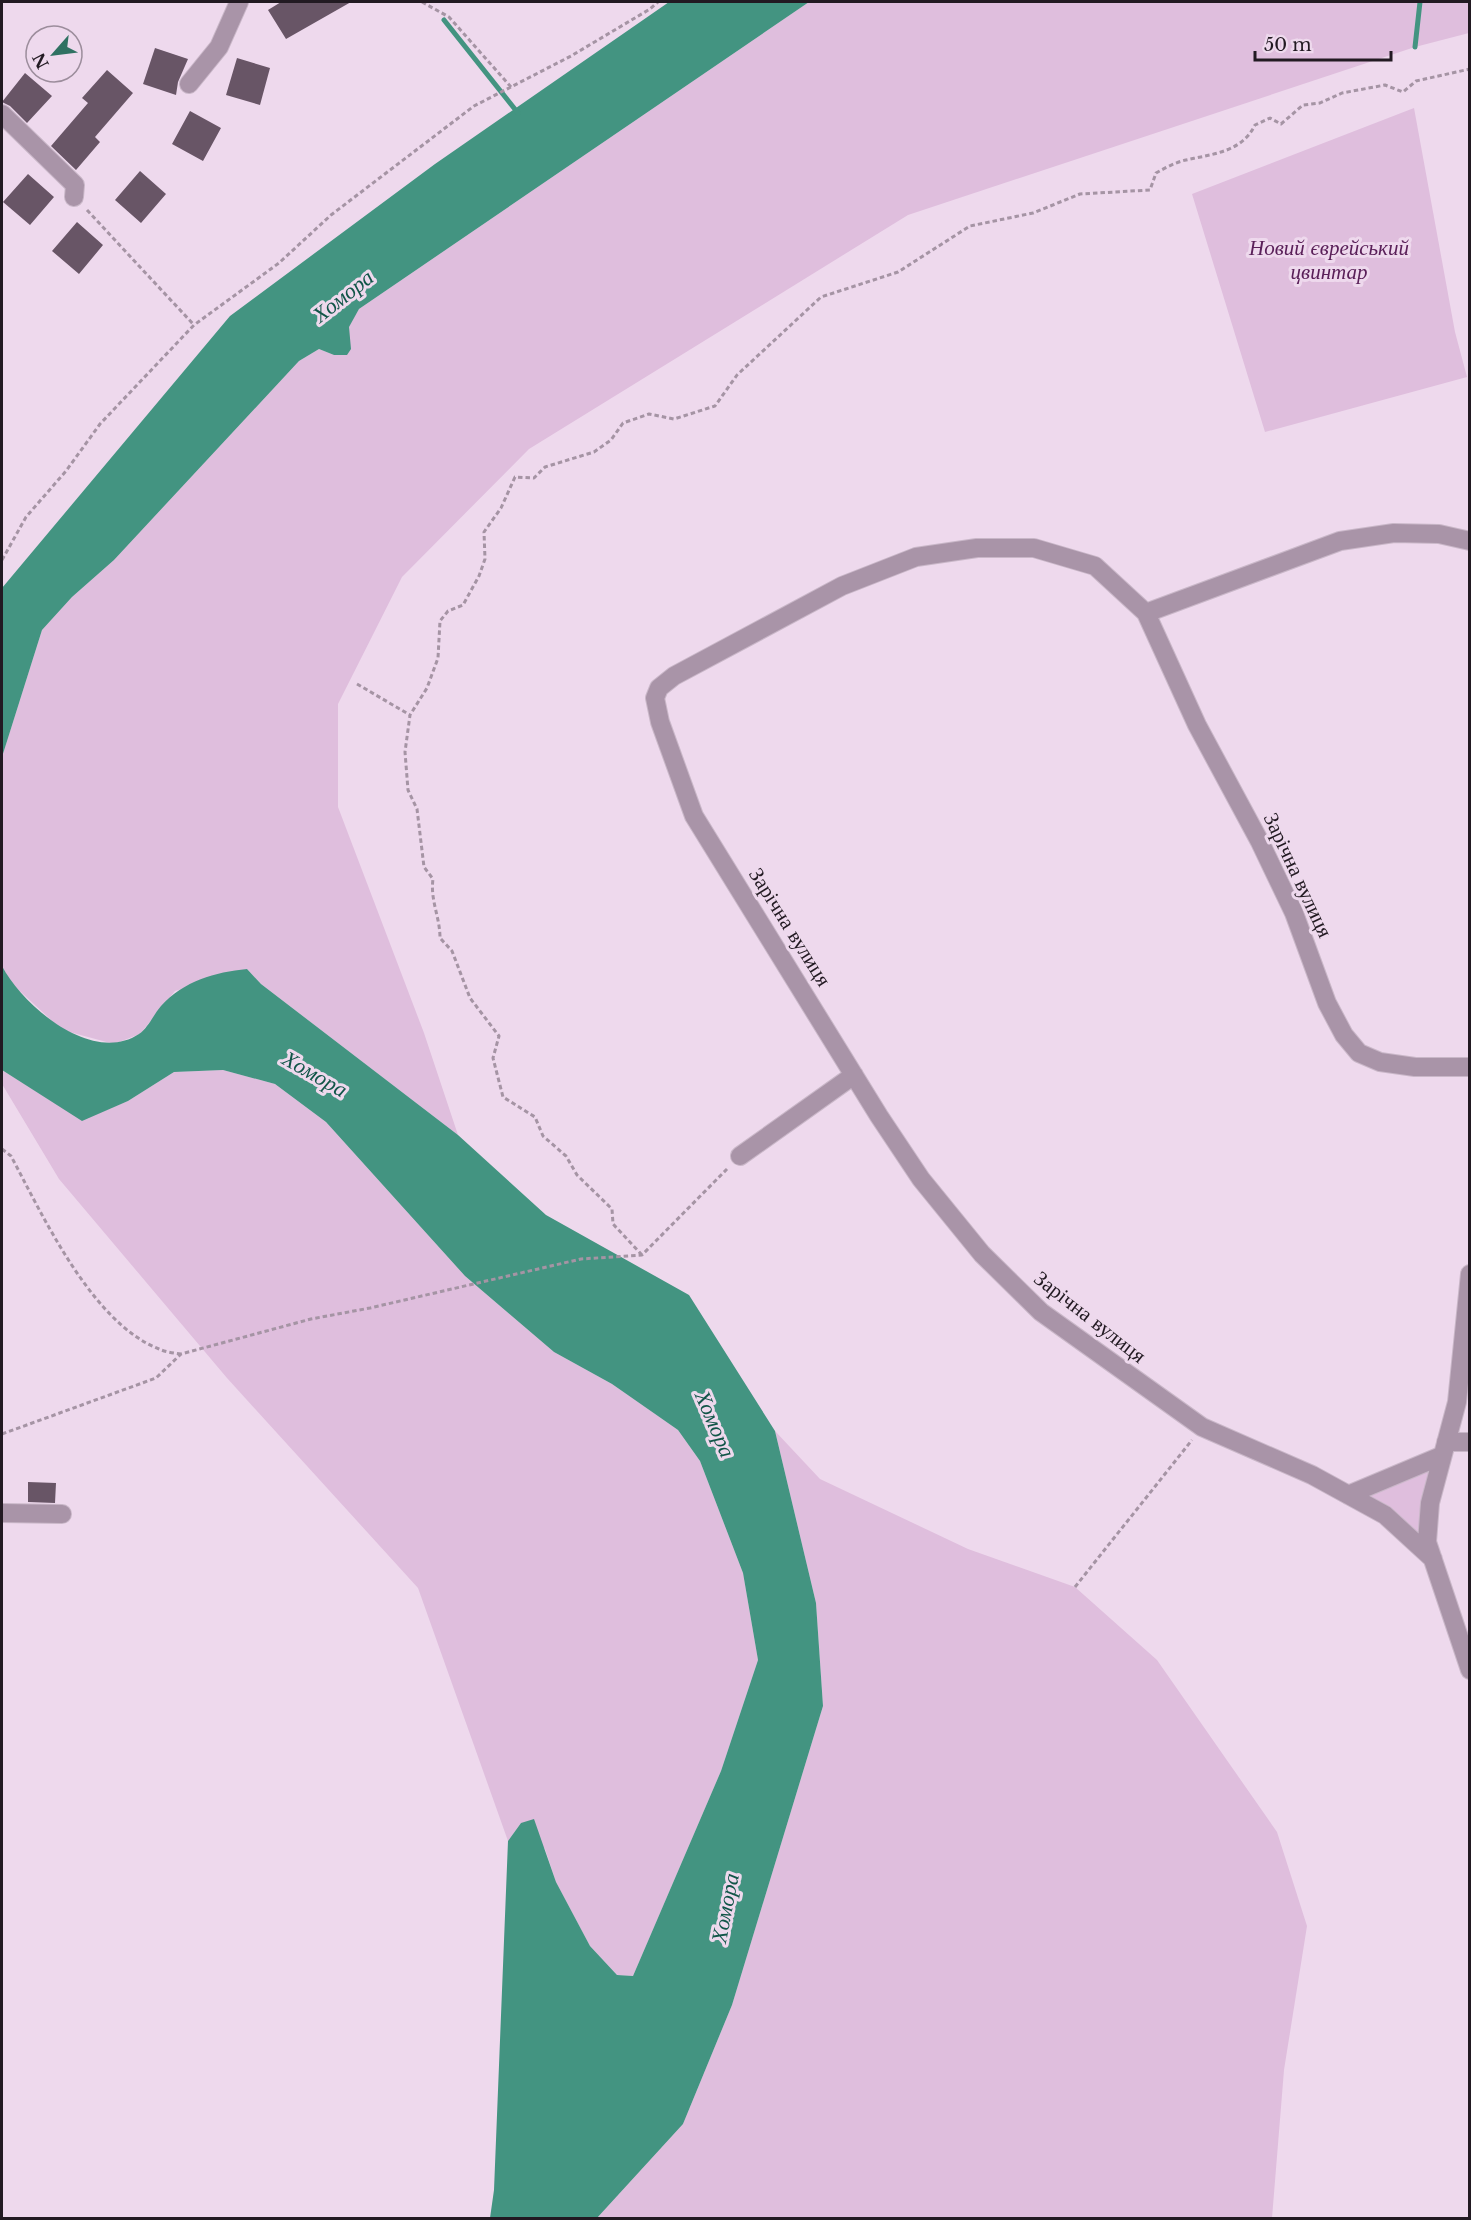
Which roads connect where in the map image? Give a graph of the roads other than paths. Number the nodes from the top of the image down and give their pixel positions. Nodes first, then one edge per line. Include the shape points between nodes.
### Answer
1 (239, 2) edge
2 (189, 84) dead end
3 (2, 114) edge
4 (75, 197) road end
5 (1470, 541) edge
6 (1146, 613) junction
7 (1470, 1067) edge
8 (854, 1075) junction
9 (740, 1156) road end
10 (1470, 1274) edge
11 (1470, 1442) edge
12 (1444, 1449) junction
13 (1348, 1495) junction
14 (2, 1513) edge
15 (63, 1514) dead end
16 (1433, 1559) junction
17 (1470, 1670) edge

1 - 2 street via 219,47
3 - 4 street via 75,185
5 - 6 street via 1439,534 1394,533 1340,541
6 - 7 street, Зарічна вулиця via 1197,725 1294,913 1327,1003 1344,1035 1359,1053 1380,1062 1415,1067
6 - 8 street, Зарічна вулиця via 1095,566 1034,548 977,548 916,557 842,586 674,676 659,688 655,698 660,722 694,816
8 - 9 street
8 - 13 street, Зарічна вулиця via 921,1179 982,1254 1041,1312 1202,1427
10 - 12 street via 1457,1402
11 - 12 street
12 - 13 street
12 - 16 street via 1430,1503 1427,1542
13 - 16 street, Зарічна вулиця via 1385,1515
14 - 15 street
16 - 17 street

